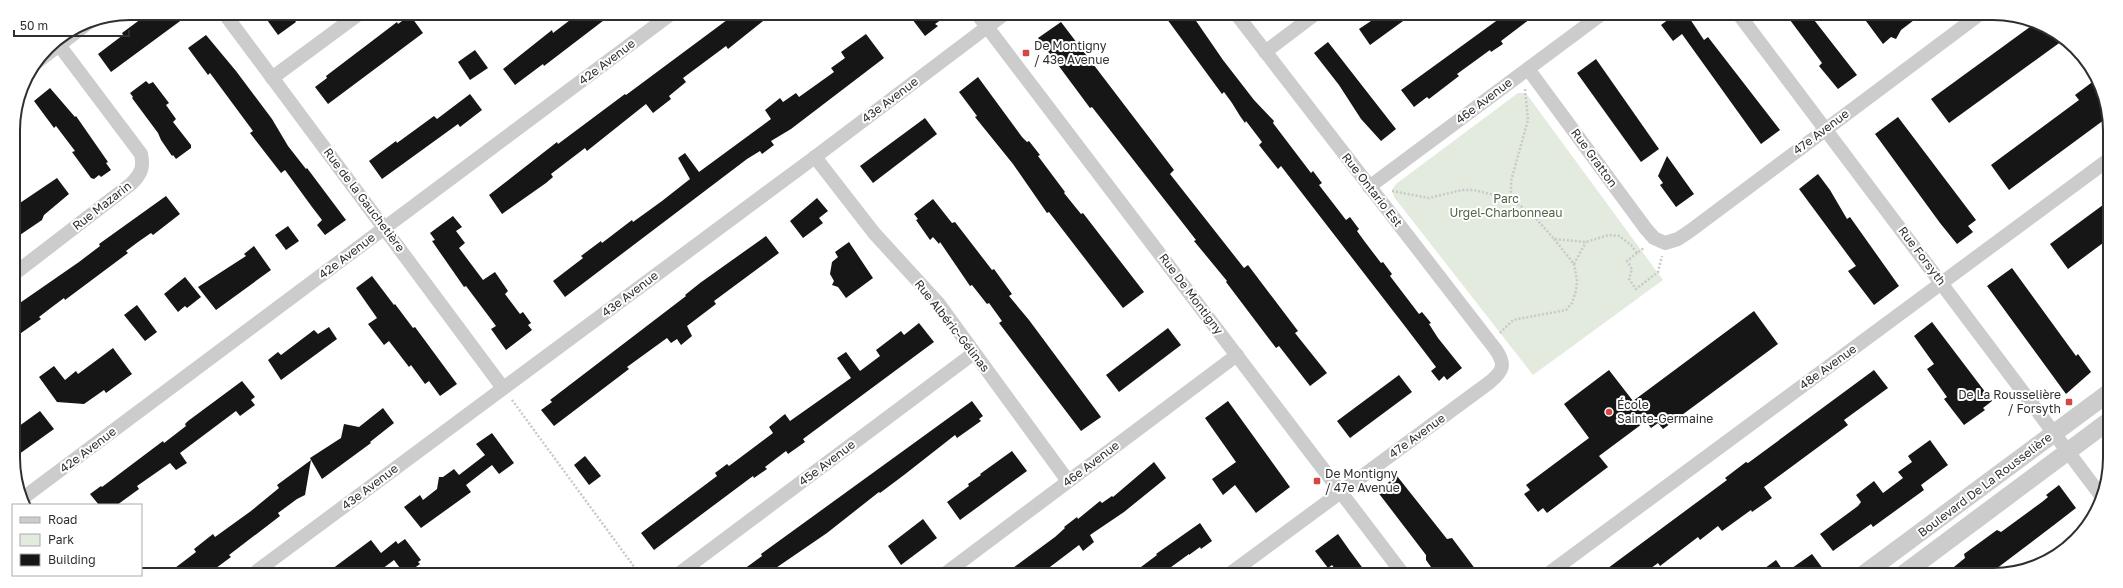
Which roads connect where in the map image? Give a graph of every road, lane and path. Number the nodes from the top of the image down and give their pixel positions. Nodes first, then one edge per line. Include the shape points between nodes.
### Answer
1 (229, 20) edge
2 (352, 20) edge
3 (663, 20) edge
4 (982, 20) edge
5 (995, 20) edge
6 (1241, 20) edge
7 (1309, 20) edge
8 (1594, 20) edge
9 (1743, 20) edge
10 (1972, 20) edge
11 (987, 26) junction
12 (59, 45) edge
13 (1265, 52) junction
14 (1528, 69) junction
15 (272, 78) junction
16 (1826, 128) junction
17 (815, 157) junction
18 (2103, 164) edge
19 (1369, 187) junction
20 (1511, 199) junction
21 (385, 228) junction
22 (1554, 239) junction
23 (1660, 241) junction
24 (1586, 242) junction
25 (1637, 253) junction
26 (1574, 264) junction
27 (20, 269) edge
28 (1942, 283) junction
29 (1490, 342) junction
30 (974, 353) junction
31 (1237, 355) junction
32 (1502, 367) joint
33 (503, 388) junction
34 (2103, 396) edge
35 (2103, 425) edge
36 (2054, 434) junction
37 (2068, 452) junction
38 (1068, 481) junction
39 (1342, 491) junction
40 (2098, 491) edge
41 (27, 495) edge
42 (261, 568) edge
43 (635, 568) edge
44 (686, 568) edge
45 (953, 568) edge
46 (1238, 568) edge
47 (1399, 568) edge
48 (1556, 568) edge
49 (1872, 568) edge
50 (1911, 568) edge

1 - 15 street, Rue de la Gauchetière
2 - 15 street
3 - 21 street, 42e Avenue
4 - 11 street, Rue De Montigny
5 - 11 street, 43e Avenue
6 - 13 street, Rue Ontario Est
7 - 13 street
8 - 14 street, 46e Avenue
9 - 16 street, Rue Forsyth
10 - 16 street, 47e Avenue
11 - 17 street, 43e Avenue
11 - 31 street, Rue De Montigny
12 - 27 street, Rue Mazarin via 141,154 143,165 140,176 131,184
13 - 19 street, Rue Ontario Est
14 - 19 street, 46e Avenue
14 - 20 path via 1524,94 1528,120 1511,181
14 - 23 street, Rue Gratton via 1646,229
15 - 21 street, Rue de la Gauchetière
16 - 23 street, 47e Avenue via 1690,231 1678,239
16 - 28 street, Rue Forsyth
17 - 30 street, Rue Albéric-Gélinas via 874,232 938,303
17 - 33 street, 43e Avenue
18 - 28 street, 48e Avenue
19 - 20 path via 1429,198 1462,190 1474,190
19 - 29 street, Rue Ontario Est
20 - 22 path via 1532,215
21 - 33 street, Rue de la Gauchetière
21 - 41 street, 42e Avenue
22 - 24 path
22 - 26 path
23 - 25 path
23 - 25 path via 1658,272 1636,289 1629,279 1632,269 1627,260
24 - 25 path via 1608,235 1619,236
24 - 26 path
26 - 29 path via 1576,291 1572,303 1566,310 1513,320
28 - 36 street, Rue Forsyth
28 - 48 street, 48e Avenue
29 - 32 street, Rue Ontario Est via 1502,359
30 - 38 street, Rue Albéric-Gélinas
30 - 44 street, 45e Avenue
31 - 38 street, 46e Avenue
31 - 39 street, Rue De Montigny
32 - 39 street, 47e Avenue via 1498,376
33 - 42 street, 43e Avenue
33 - 43 path
34 - 36 street, Boulevard De La Rousselière
35 - 37 street, Boulevard De La Rousselière
36 - 37 street, Rue Forsyth
36 - 49 street, Boulevard De La Rousselière
37 - 40 street, Rue Forsyth
37 - 50 street, Boulevard De La Rousselière
38 - 45 street, 46e Avenue
39 - 46 street, 47e Avenue
39 - 47 street, Rue De Montigny

